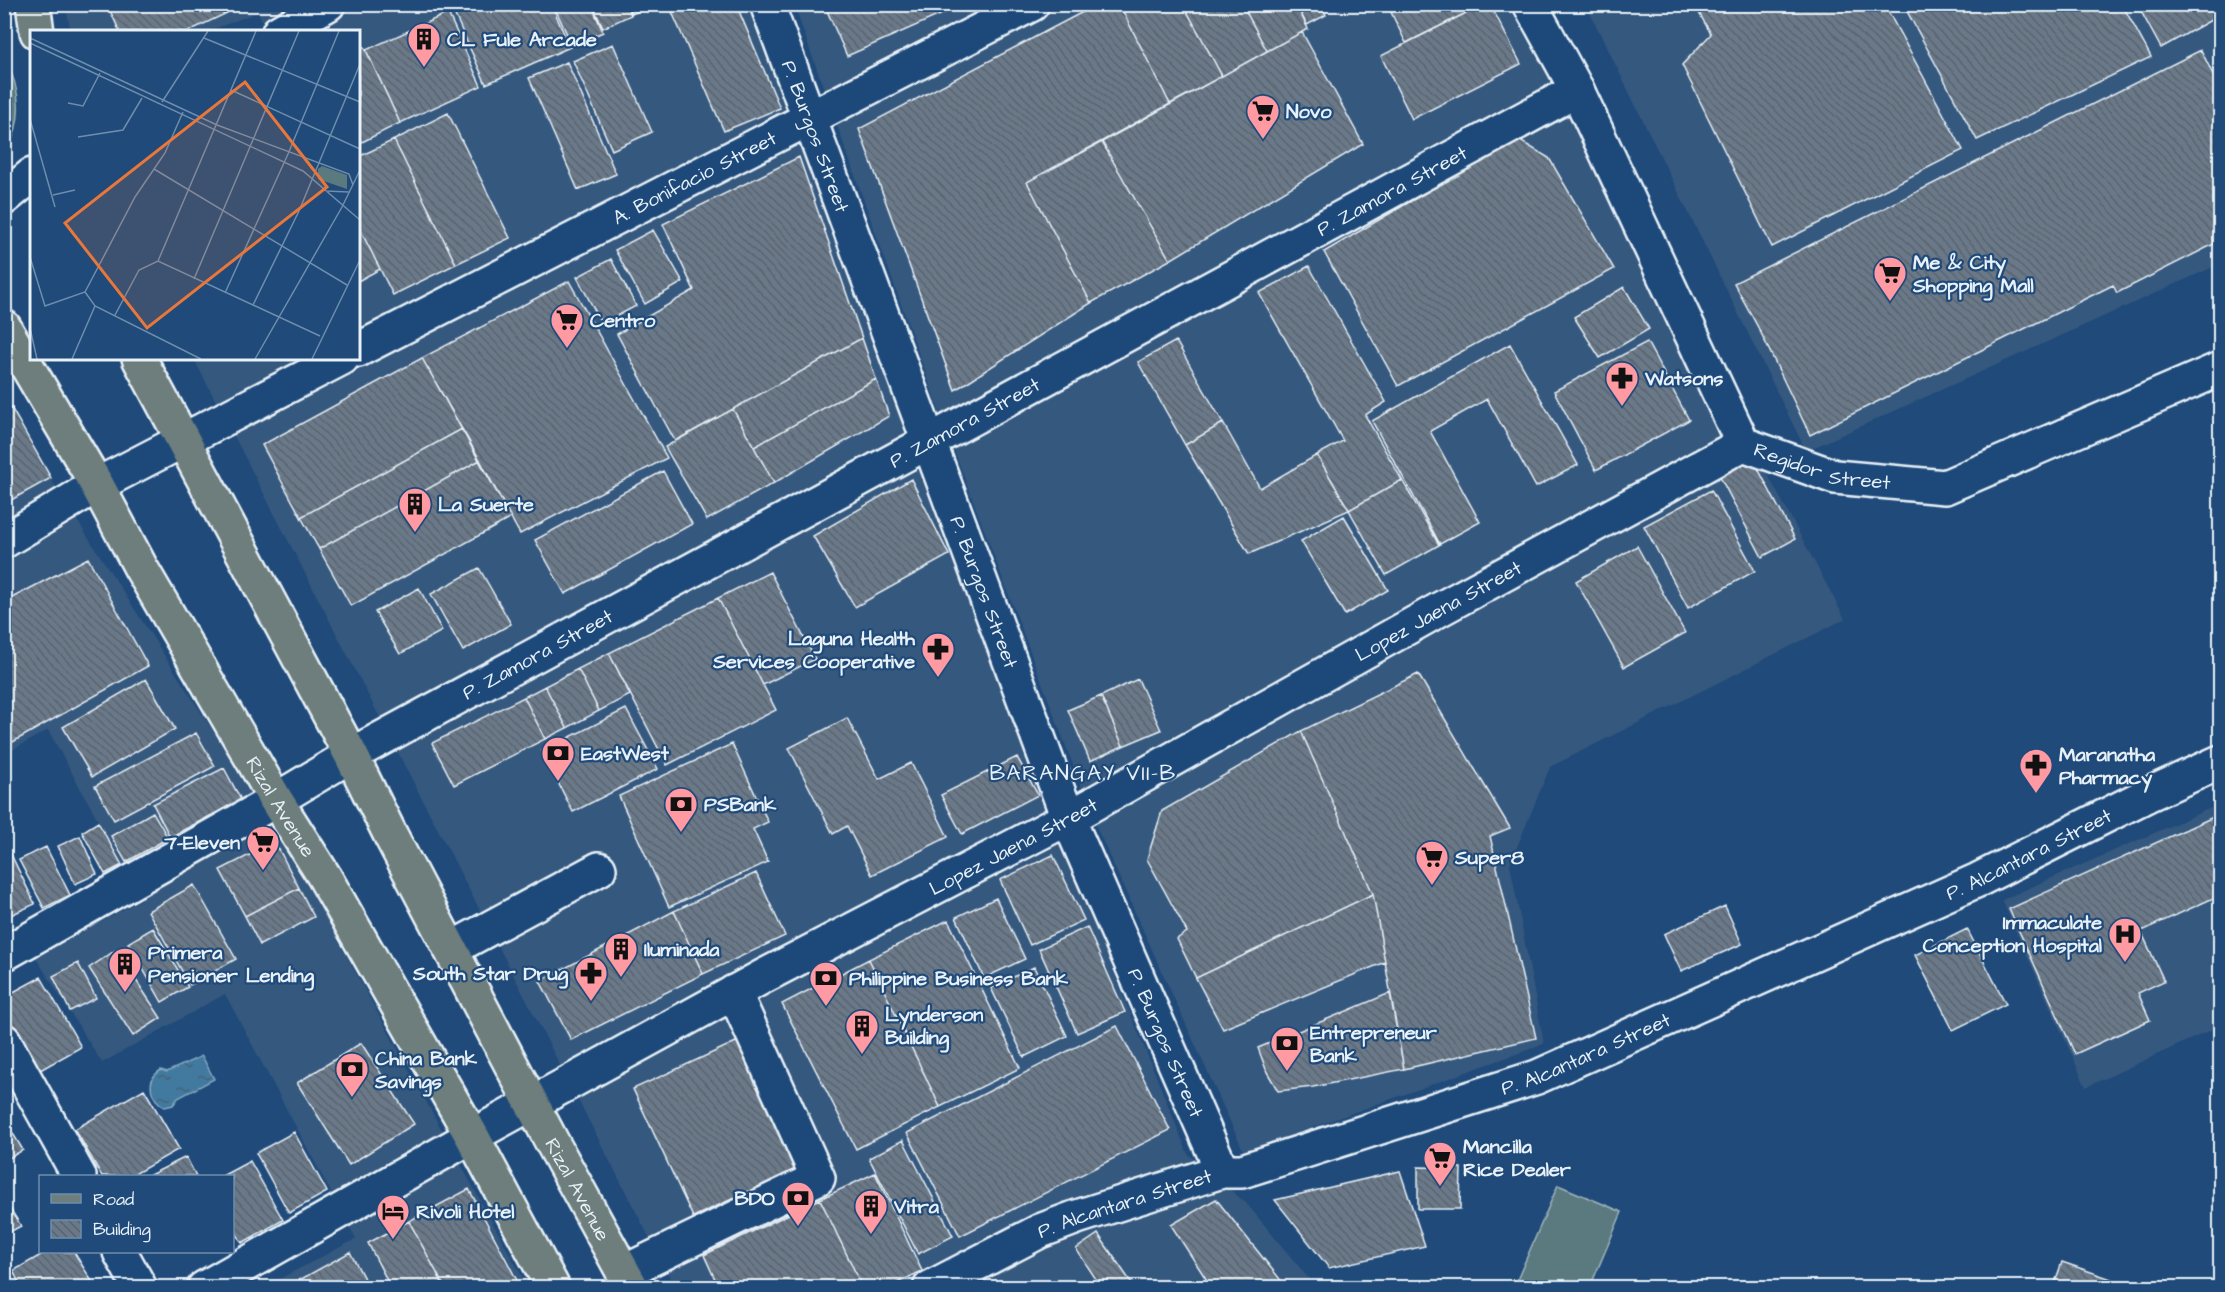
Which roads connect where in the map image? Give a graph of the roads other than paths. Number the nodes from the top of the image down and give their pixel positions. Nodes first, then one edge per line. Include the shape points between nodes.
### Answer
1 (33, 4) edge
2 (328, 4) edge
3 (767, 4) edge
4 (1032, 4) edge
5 (1530, 4) edge
6 (37, 30) edge
7 (282, 30) edge
8 (1577, 90) junction
9 (809, 120) junction
10 (30, 177) edge
11 (4, 198) edge
12 (4, 327) edge
13 (360, 349) edge
14 (141, 360) edge
15 (338, 360) edge
16 (2220, 369) edge
17 (184, 440) junction
18 (927, 442) junction
19 (1743, 444) junction
20 (97, 485) junction
21 (4, 541) edge
22 (351, 755) junction
23 (2220, 762) edge
24 (276, 800) junction
25 (1068, 818) junction
26 (599, 869) dead end
27 (451, 949) junction
28 (4, 954) edge
29 (734, 992) junction
30 (4, 1041) edge
31 (533, 1104) junction
32 (472, 1136) junction
33 (1222, 1171) junction
34 (78, 1175) edge
35 (121, 1253) edge
36 (628, 1280) edge
37 (140, 1287) edge
38 (204, 1287) edge
39 (553, 1287) edge
40 (930, 1287) edge

1 - 6 main road
2 - 7 street
3 - 9 street, P. Burgos Street
4 - 9 street, A. Bonifacio Street
5 - 8 street, Regidor Street
8 - 18 street, P. Zamora Street
8 - 19 street, Regidor Street
9 - 13 street, A. Bonifacio Street
9 - 18 street, P. Burgos Street
10 - 11 street
12 - 20 main road, Rizal Avenue
14 - 17 main road, Rizal Avenue
15 - 17 street
16 - 19 street, Regidor Street via 1945,487 1835,477
17 - 20 street
17 - 22 main road, Rizal Avenue
18 - 22 street, P. Zamora Street
18 - 25 street, P. Burgos Street
19 - 25 street, Lopez Jaena Street
20 - 21 street
20 - 24 main road, Rizal Avenue
22 - 24 street, P. Zamora Street
22 - 27 main road, Rizal Avenue
23 - 33 street, P. Alcantara Street via 1977,880 1537,1077 1242,1171
24 - 28 street, P. Zamora Street
24 - 32 main road, Rizal Avenue via 324,876
25 - 29 street, Lopez Jaena Street
25 - 33 street, P. Burgos Street
26 - 27 street
27 - 31 main road, Rizal Avenue
29 - 31 street, Lopez Jaena Street
29 - 36 street via 818,1178
30 - 34 street
31 - 32 street, Lopez Jaena Street
31 - 36 main road, Rizal Avenue
32 - 38 street, Lopez Jaena Street
32 - 39 main road, Rizal Avenue
33 - 40 street, P. Alcantara Street via 1040,1231
35 - 37 street

